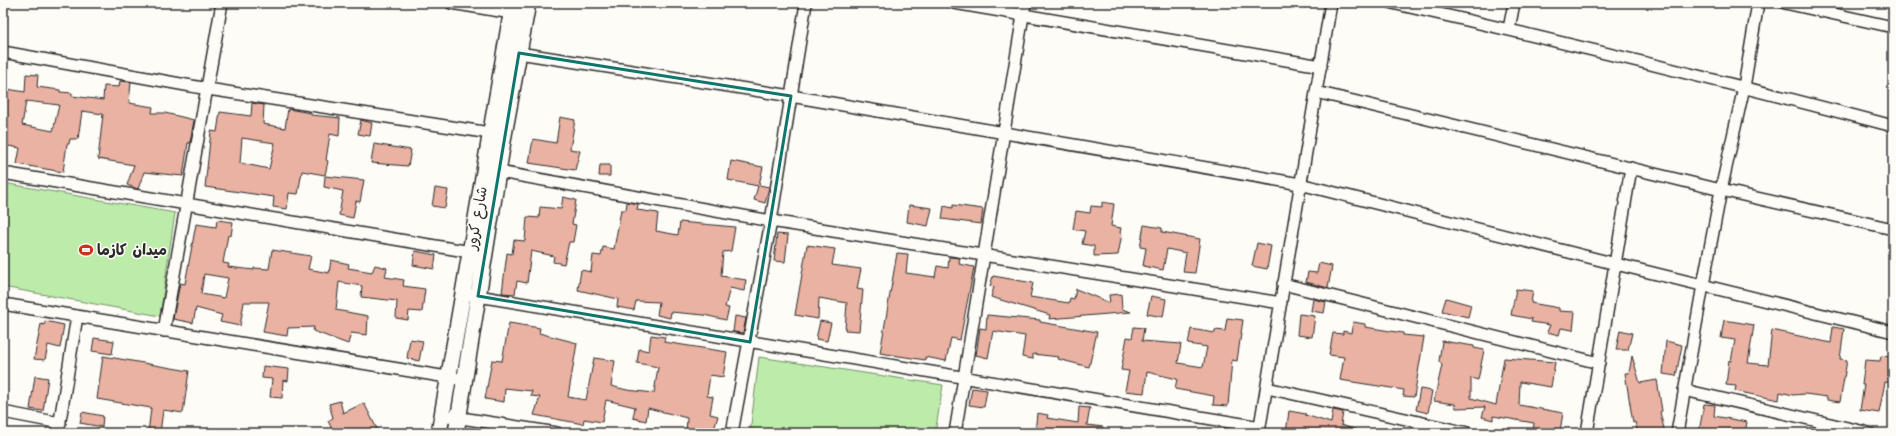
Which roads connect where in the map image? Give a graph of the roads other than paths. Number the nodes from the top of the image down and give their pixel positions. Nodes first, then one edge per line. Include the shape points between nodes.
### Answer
1 (222, 3) edge
2 (451, 3) edge
3 (528, 3) edge
4 (806, 3) edge
5 (954, 3) edge
6 (1025, 3) edge
7 (1331, 3) edge
8 (1392, 3) edge
9 (1514, 3) edge
10 (1758, 3) edge
11 (1785, 3) edge
12 (512, 8) edge
13 (1023, 15) junction
14 (1893, 27) edge
15 (1509, 29) junction
16 (3, 52) edge
17 (519, 53) junction
18 (1321, 66) junction
19 (1744, 87) junction
20 (208, 88) junction
21 (1316, 92) junction
22 (791, 96) junction
23 (1893, 126) edge
24 (1004, 132) junction
25 (490, 133) junction
26 (1631, 168) junction
27 (499, 172) junction
28 (3, 173) edge
29 (1300, 184) junction
30 (1721, 190) junction
31 (187, 206) junction
32 (771, 221) junction
33 (1893, 229) edge
34 (471, 252) junction
35 (984, 255) junction
36 (1616, 264) junction
37 (1284, 284) junction
38 (1703, 285) junction
39 (471, 294) junction
40 (1281, 303) junction
41 (3, 304) edge
42 (77, 316) junction
43 (164, 331) junction
44 (1893, 332) edge
45 (750, 342) junction
46 (1599, 363) junction
47 (964, 377) junction
48 (450, 378) junction
49 (465, 380) junction
50 (1267, 388) junction
51 (1684, 390) junction
52 (3, 412) edge
53 (442, 415) junction
54 (459, 418) junction
55 (59, 428) edge
56 (1260, 430) edge
57 (439, 433) edge
58 (456, 433) edge
59 (557, 433) edge
60 (732, 433) edge
61 (955, 433) edge
62 (1468, 433) edge
63 (1587, 433) edge
64 (1677, 433) edge
65 (1869, 433) edge

1 - 20 street
2 - 12 street
3 - 17 main road, شارع كرور
4 - 22 street
5 - 13 street
6 - 13 street
7 - 18 street
8 - 15 street
9 - 15 street
10 - 19 street
11 - 14 street
12 - 25 main road, شارع كرور
13 - 18 street
13 - 24 street
15 - 19 street
16 - 20 street
17 - 22 street
17 - 27 main road, شارع كرور
18 - 21 street
19 - 23 street
19 - 30 street
20 - 25 street
20 - 31 street
21 - 26 street
21 - 29 street
22 - 24 street
22 - 32 street
24 - 29 street
24 - 35 street
25 - 34 main road, شارع كرور
26 - 30 street
26 - 36 street
27 - 32 street
27 - 39 main road, شارع كرور
28 - 31 street
29 - 36 street
29 - 37 street
30 - 33 street
30 - 38 street
31 - 34 street
31 - 43 street
32 - 35 street
32 - 45 street
34 - 39 main road, شارع كرور
35 - 40 street
35 - 47 street
36 - 38 street
36 - 46 street
37 - 40 street
37 - 46 street
38 - 44 street
38 - 51 street
39 - 45 street
39 - 48 main road, شارع كرور
39 - 49 main road, شارع كرور
40 - 50 street
41 - 42 street
42 - 43 street
42 - 55 street
43 - 48 street
45 - 47 street
45 - 60 street
46 - 63 street
47 - 56 street
47 - 61 street
48 - 49 street
48 - 53 main road, شارع كرور
49 - 54 main road, شارع كرور
50 - 56 street
50 - 62 street
51 - 64 street
51 - 65 street
52 - 55 street
53 - 54 street
53 - 57 main road, شارع كرور
54 - 58 main road, شارع كرور
54 - 59 street

